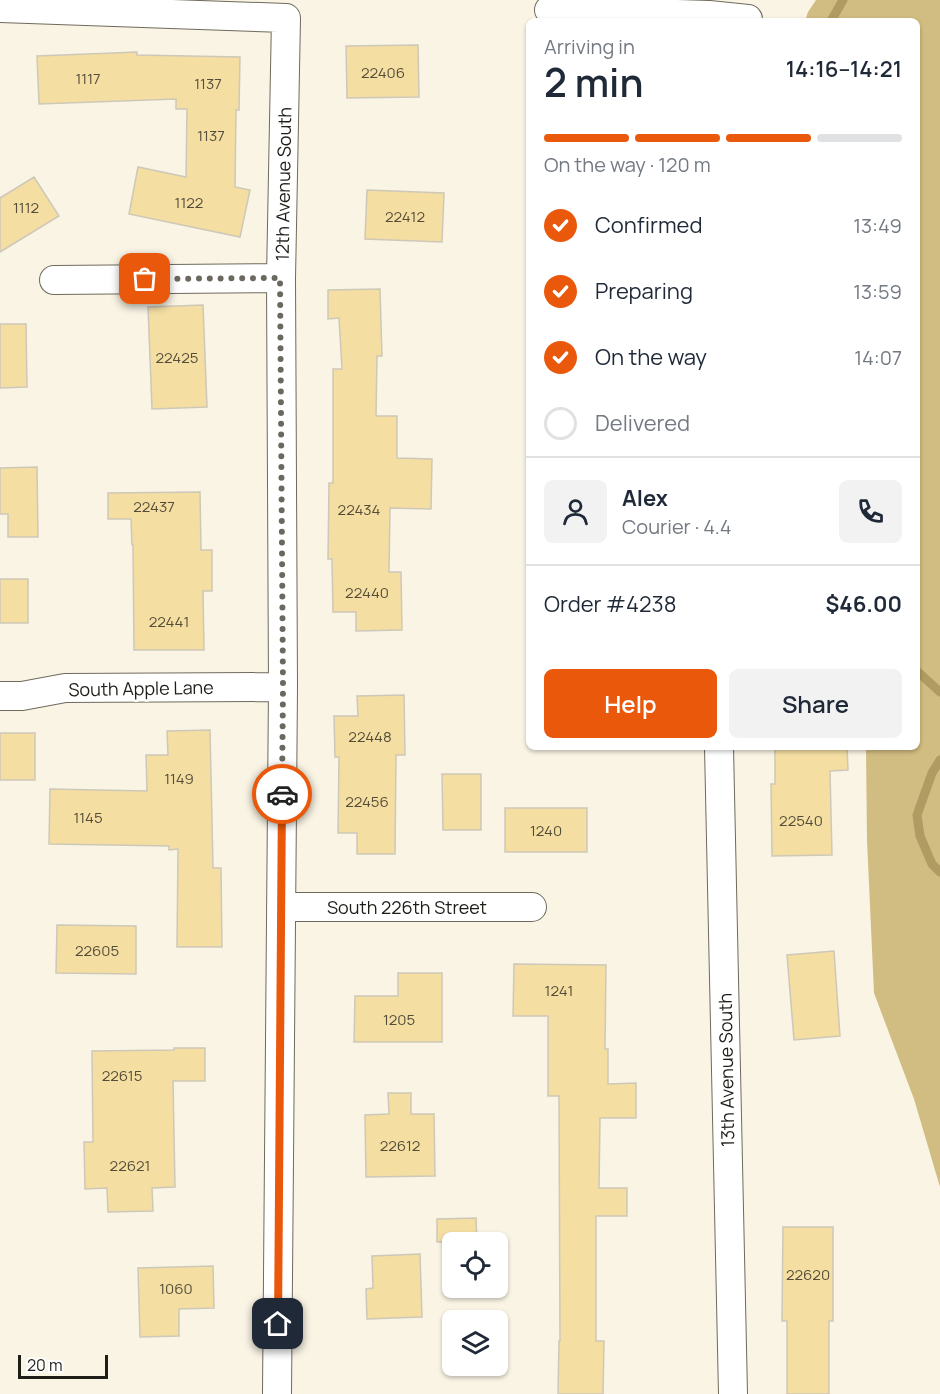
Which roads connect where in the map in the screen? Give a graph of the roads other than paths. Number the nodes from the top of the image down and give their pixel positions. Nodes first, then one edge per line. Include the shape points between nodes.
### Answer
1 (0, 7) edge
2 (549, 10) dead end
3 (751, 13) edge
4 (280, 278) junction
5 (54, 280) dead end
6 (283, 687) junction
7 (0, 696) edge
8 (719, 750) edge
9 (281, 907) junction
10 (532, 907) dead end
11 (277, 1394) edge
12 (733, 1394) edge

1 - 4 street, 12th Avenue South via 286,18
2 - 3 street
4 - 5 street
4 - 6 street, 12th Avenue South
6 - 7 street, South Apple Lane via 64,688
6 - 9 street, 12th Avenue South
8 - 12 street, 13th Avenue South
9 - 10 street, South 226th Street
9 - 11 street, 12th Avenue South

